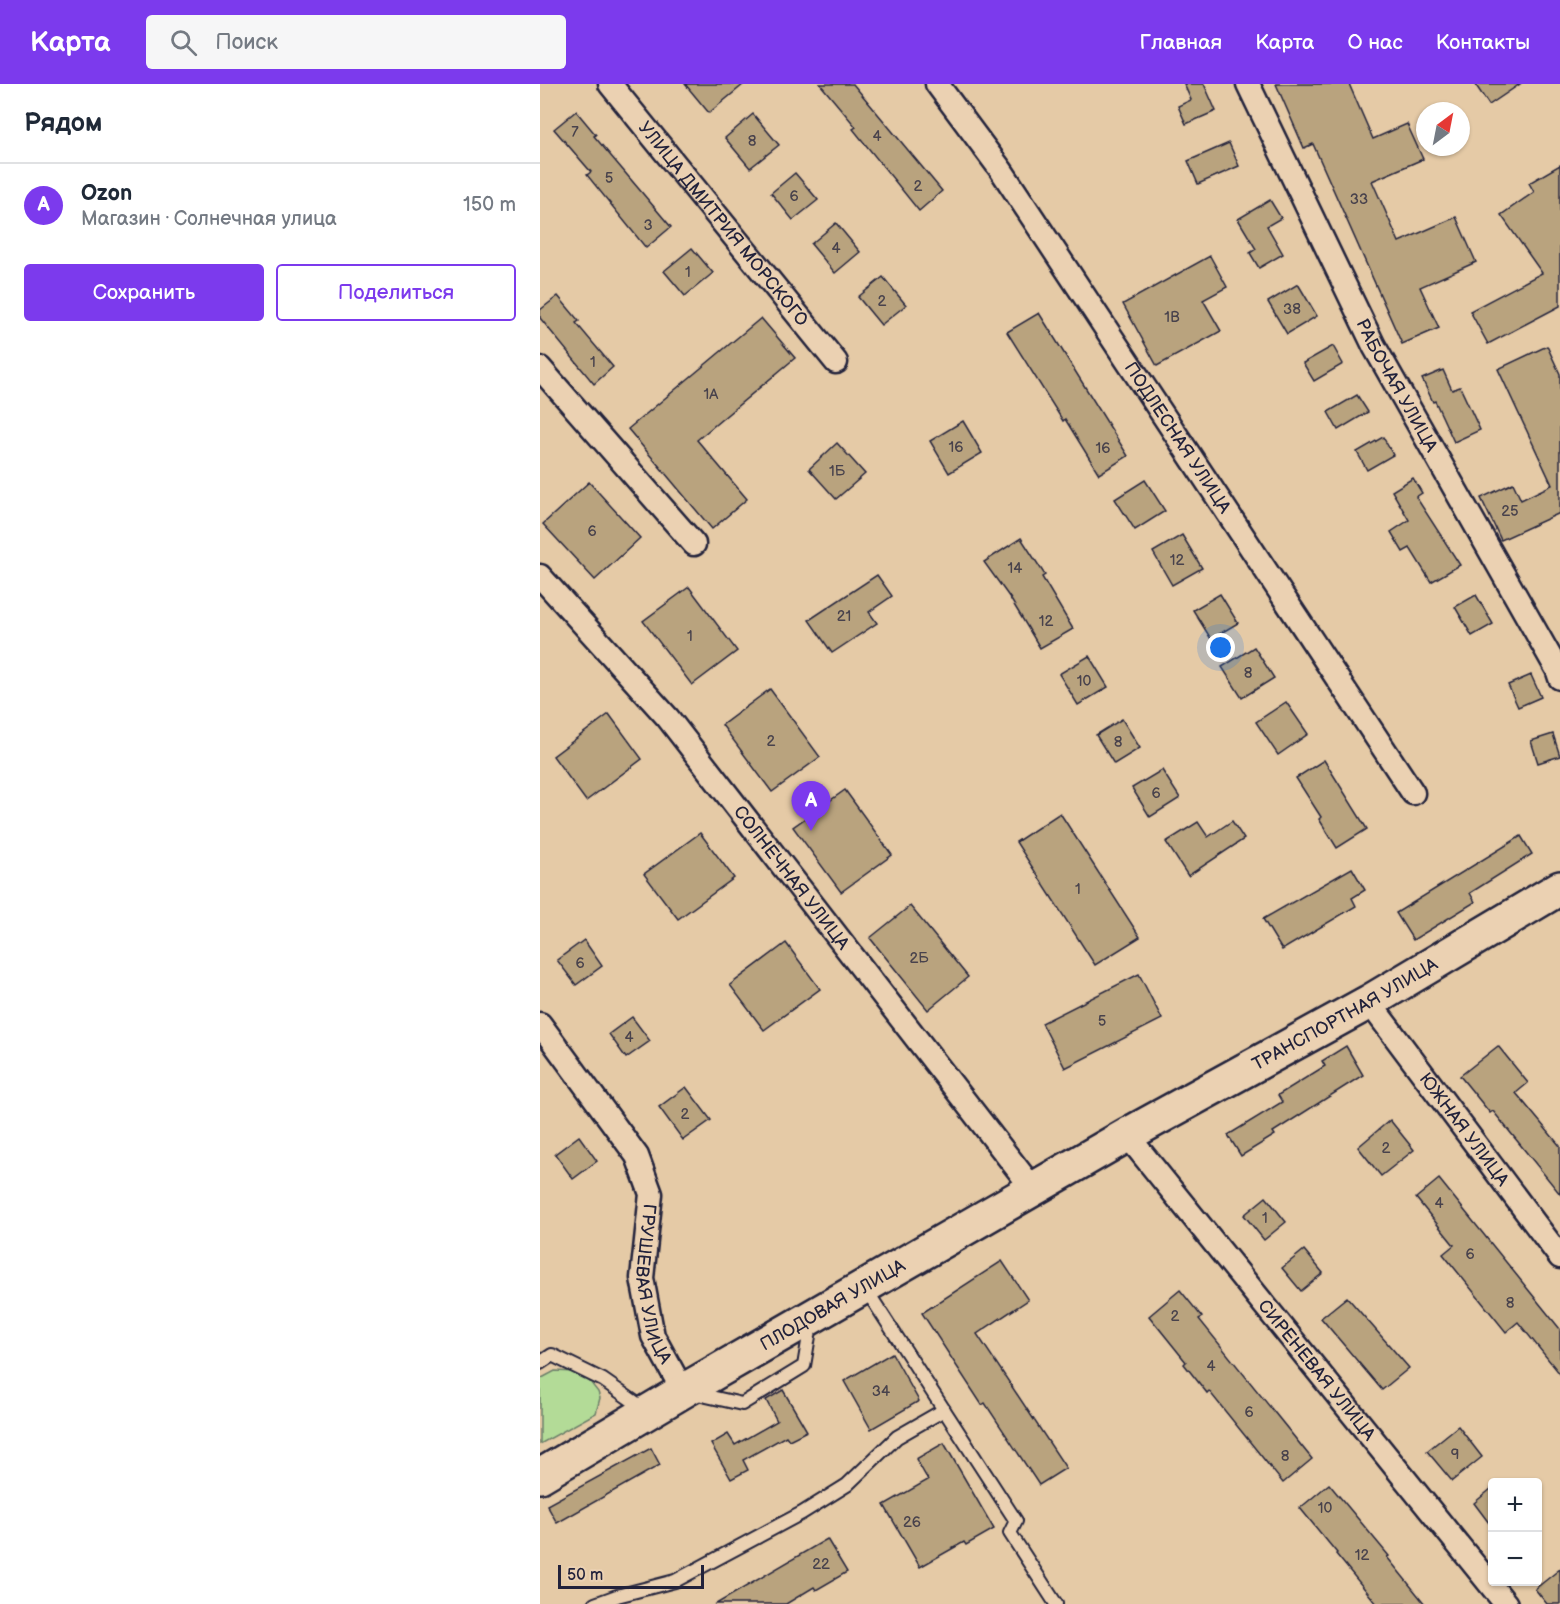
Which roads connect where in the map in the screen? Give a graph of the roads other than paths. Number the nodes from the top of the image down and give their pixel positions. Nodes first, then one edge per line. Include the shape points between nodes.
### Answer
1 (610, 84) edge
2 (938, 84) edge
3 (1248, 84) edge
4 (836, 363) dead end
5 (540, 368) edge
6 (694, 544) dead end
7 (540, 576) edge
8 (1560, 678) edge
9 (1413, 793) dead end
10 (1560, 888) edge
11 (1369, 1002) junction
12 (540, 1024) edge
13 (1127, 1135) junction
14 (1033, 1189) junction
15 (1560, 1257) edge
16 (864, 1287) junction
17 (540, 1363) edge
18 (683, 1391) junction
19 (944, 1410) junction
20 (649, 1413) junction
21 (540, 1476) edge
22 (595, 1604) edge
23 (1056, 1604) edge
24 (1506, 1604) edge

1 - 4 street, УЛИЦА ДМИТРИЯ МОРСКОГО
2 - 9 street, ПОДЛЕСНАЯ УЛИЦА via 1001,170
3 - 8 street, РАБОЧАЯ УЛИЦА via 1374,346
5 - 6 street
7 - 14 street, СОЛНЕЧНАЯ УЛИЦА via 668,718
10 - 11 main road, ТРАНСПОРТНАЯ УЛИЦА
11 - 13 main road, ТРАНСПОРТНАЯ УЛИЦА
11 - 15 street, ЮЖНАЯ УЛИЦА
12 - 18 street, ГРУШЕВАЯ УЛИЦА via 637,1156 651,1194 642,1278 653,1336
13 - 14 main road, ПЛОДОВАЯ УЛИЦА
13 - 24 street, СИРЕНЕВАЯ УЛИЦА
14 - 16 main road, ПЛОДОВАЯ УЛИЦА
16 - 18 main road, ПЛОДОВАЯ УЛИЦА
16 - 19 lane
17 - 20 lane via 552,1355 603,1380
18 - 20 main road, ПЛОДОВАЯ УЛИЦА
19 - 22 lane via 897,1437 847,1485 802,1513 675,1581
19 - 23 lane via 1016,1521 1010,1533
20 - 21 main road, ПЛОДОВАЯ УЛИЦА

